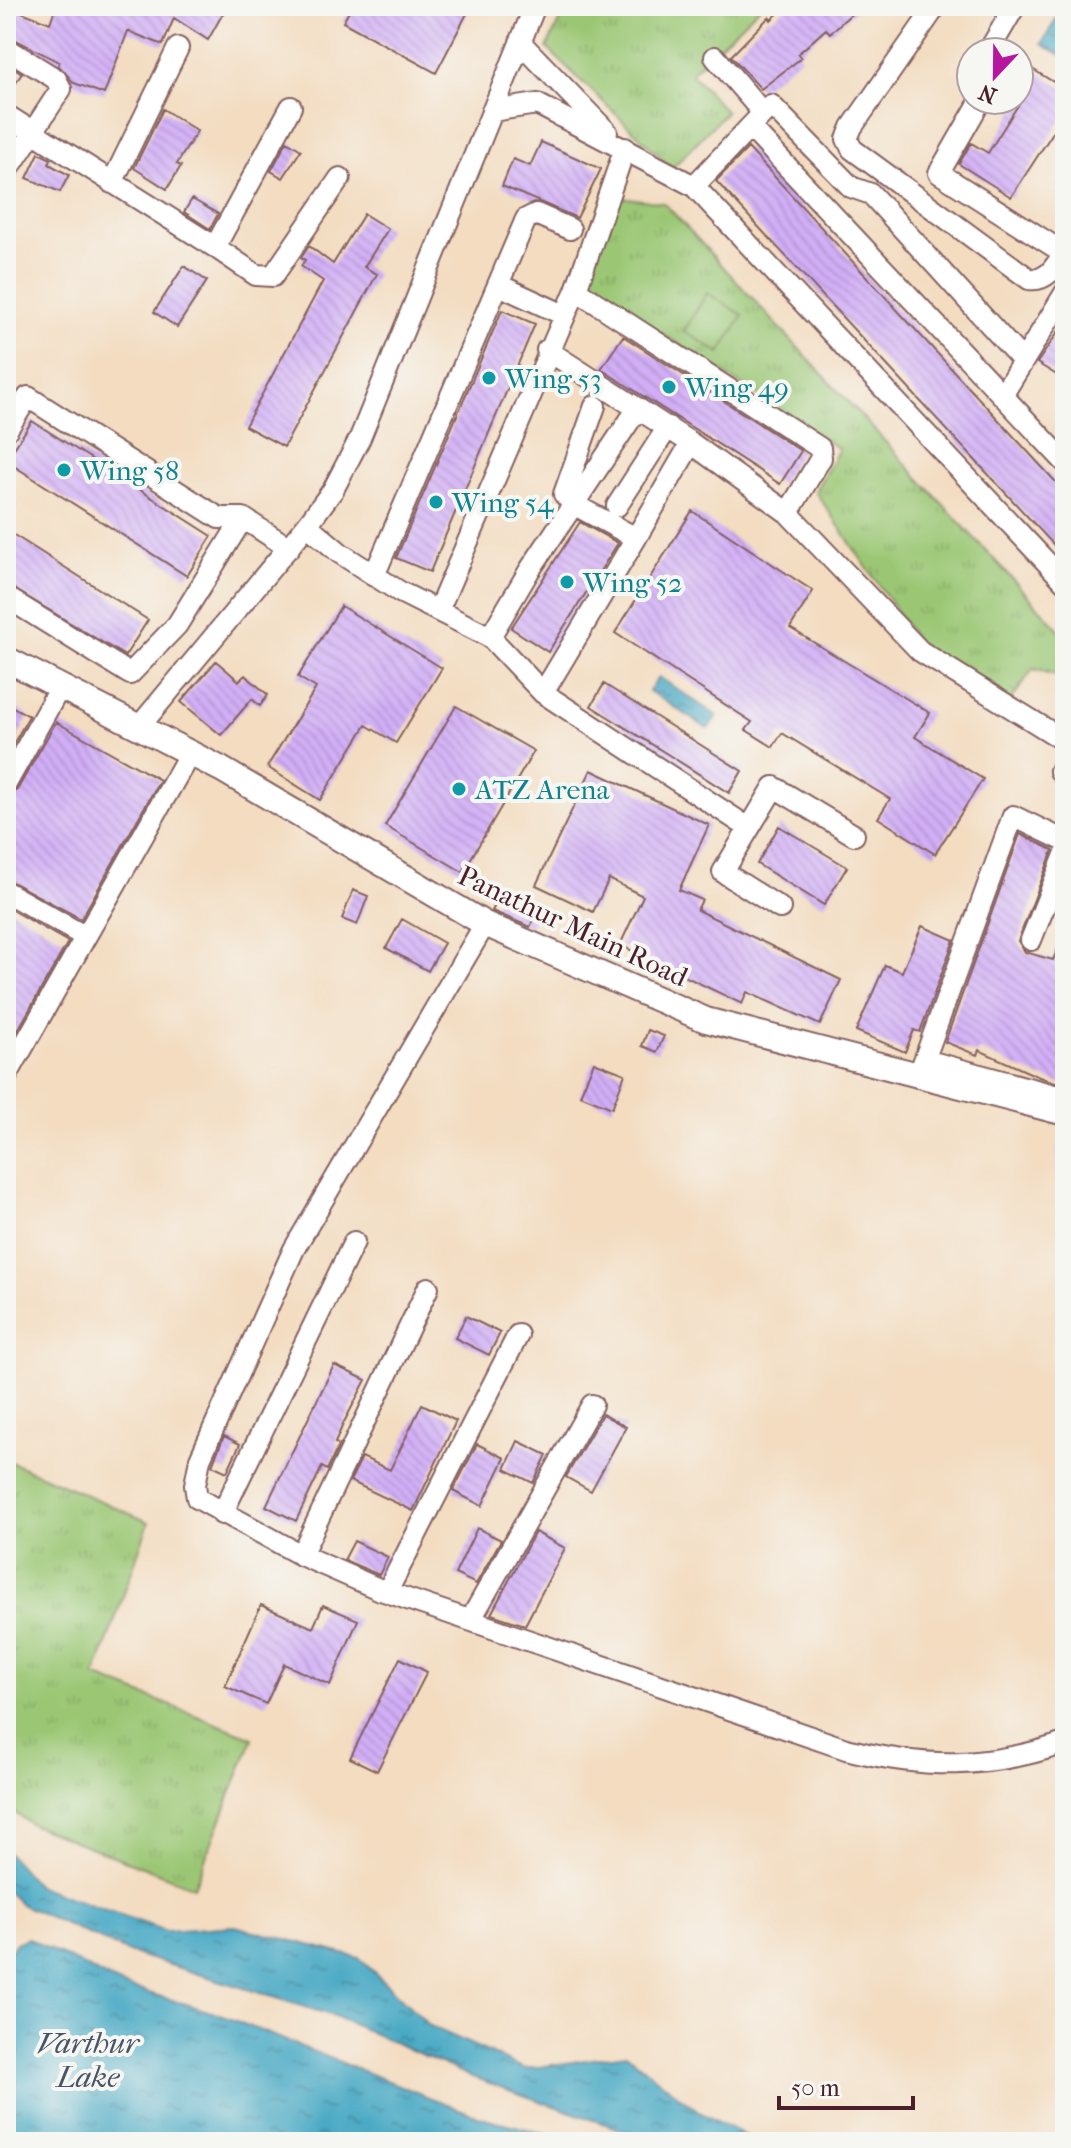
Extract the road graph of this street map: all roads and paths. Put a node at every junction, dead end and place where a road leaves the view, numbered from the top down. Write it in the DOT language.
graph roads {
  1 [pos="535,6"];
  2 [pos="936,6"];
  3 [pos="1015,6"];
  4 [pos="997,36"];
  5 [pos="520,42"];
  6 [pos="6,48"];
  7 [pos="178,48"];
  8 [pos="715,57"];
  9 [pos="291,107"];
  10 [pos="492,111"];
  11 [pos="6,115"];
  12 [pos="972,116"];
  13 [pos="757,120"];
  14 [pos="31,132"];
  15 [pos="625,148"];
  16 [pos="6,173"];
  17 [pos="340,178"];
  18 [pos="112,183"];
  19 [pos="694,186"];
  20 [pos="570,229"];
  21 [pos="215,247"];
  22 [pos="1064,252"];
  23 [pos="499,285"];
  24 [pos="576,290"];
  25 [pos="1065,293"];
  26 [pos="564,315"];
  27 [pos="547,350"];
  28 [pos="1023,361"];
  29 [pos="1003,394"];
  30 [pos="595,406"];
  31 [pos="638,408"];
  32 [pos="668,427"];
  33 [pos="6,431"];
  34 [pos="691,443"];
  35 [pos="1065,462"];
  36 [pos="573,504"];
  37 [pos="617,506"];
  38 [pos="788,513"];
  39 [pos="243,518"];
  40 [pos="307,525"];
  41 [pos="636,538"];
  42 [pos="289,548"];
  43 [pos="374,576"];
  44 [pos="1065,582"];
  45 [pos="6,597"];
  46 [pos="438,611"];
  47 [pos="490,637"];
  48 [pos="6,659"];
  49 [pos="60,687"];
  50 [pos="543,693"];
  51 [pos="139,727"];
  52 [pos="1065,741"];
  53 [pos="190,753"];
  54 [pos="1065,760"];
  55 [pos="1065,777"];
  56 [pos="6,784"];
  57 [pos="749,828"];
  58 [pos="854,835"];
  59 [pos="1065,841"];
  60 [pos="1065,855"];
  61 [pos="6,892"];
  62 [pos="780,908"];
  63 [pos="485,924"];
  64 [pos="84,936"];
  65 [pos="1031,940"];
  66 [pos="922,1069"];
  67 [pos="6,1077"];
  68 [pos="1065,1098"];
  69 [pos="1065,1113"];
  70 [pos="354,1242"];
  71 [pos="428,1288"];
  72 [pos="518,1335"];
  73 [pos="592,1405"];
  74 [pos="222,1514"];
  75 [pos="301,1555"];
  76 [pos="387,1592"];
  77 [pos="471,1619"];
  78 [pos="1065,1743"];
  1 -- 5 [label="street"];
  2 -- 22 [label="street"];
  3 -- 4 [label="street"];
  5 -- 10 [label="street"];
  5 -- 15 [label="street"];
  6 -- 14 [label="street"];
  7 -- 18 [label="street"];
  8 -- 13 [label="street"];
  9 -- 21 [label="street"];
  10 -- 15 [label="street"];
  10 -- 40 [label="street"];
  11 -- 14 [label="street"];
  12 -- 22 [label="street"];
  13 -- 19 [label="street"];
  13 -- 28 [label="street"];
  13 -- 29 [label="street"];
  14 -- 16 [label="street"];
  14 -- 18 [label="street"];
  15 -- 19 [label="street"];
  15 -- 24 [label="street"];
  17 -- 21 [label="street"];
  18 -- 21 [label="street"];
  19 -- 44 [label="street"];
  20 -- 23 [label="street"];
  23 -- 26 [label="street"];
  23 -- 43 [label="street"];
  24 -- 26 [label="street"];
  24 -- 38 [label="street"];
  25 -- 28 [label="street"];
  26 -- 27 [label="street"];
  27 -- 31 [label="street"];
  27 -- 46 [label="street"];
  28 -- 29 [label="street"];
  29 -- 35 [label="street"];
  30 -- 36 [label="street"];
  31 -- 32 [label="street"];
  31 -- 36 [label="street"];
  32 -- 34 [label="street"];
  32 -- 37 [label="street"];
  33 -- 39 [label="street"];
  34 -- 38 [label="street"];
  34 -- 41 [label="street"];
  36 -- 41 [label="street"];
  36 -- 47 [label="street"];
  38 -- 52 [label="street"];
  39 -- 42 [label="street"];
  39 -- 45 [label="street"];
  40 -- 42 [label="street"];
  40 -- 43 [label="street"];
  41 -- 50 [label="street"];
  42 -- 51 [label="street"];
  43 -- 46 [label="street"];
  46 -- 47 [label="street"];
  47 -- 50 [label="street"];
  48 -- 49 [label="street, Panathur Main Road"];
  49 -- 51 [label="street, Panathur Main Road"];
  49 -- 56 [label="street"];
  50 -- 57 [label="street"];
  51 -- 53 [label="street, Panathur Main Road"];
  53 -- 63 [label="street, Panathur Main Road"];
  53 -- 64 [label="street"];
  54 -- 55 [label="street"];
  57 -- 58 [label="street"];
  57 -- 62 [label="street"];
  59 -- 66 [label="street"];
  60 -- 65 [label="street"];
  61 -- 64 [label="street"];
  63 -- 66 [label="street, Panathur Main Road"];
  63 -- 74 [label="street"];
  64 -- 67 [label="street"];
  66 -- 68 [label="street"];
  66 -- 69 [label="street, Panathur Main Road"];
  70 -- 74 [label="street"];
  71 -- 75 [label="street"];
  72 -- 76 [label="street"];
  73 -- 77 [label="street"];
  74 -- 75 [label="street"];
  75 -- 76 [label="street"];
  76 -- 77 [label="street"];
  77 -- 78 [label="street"];
}
